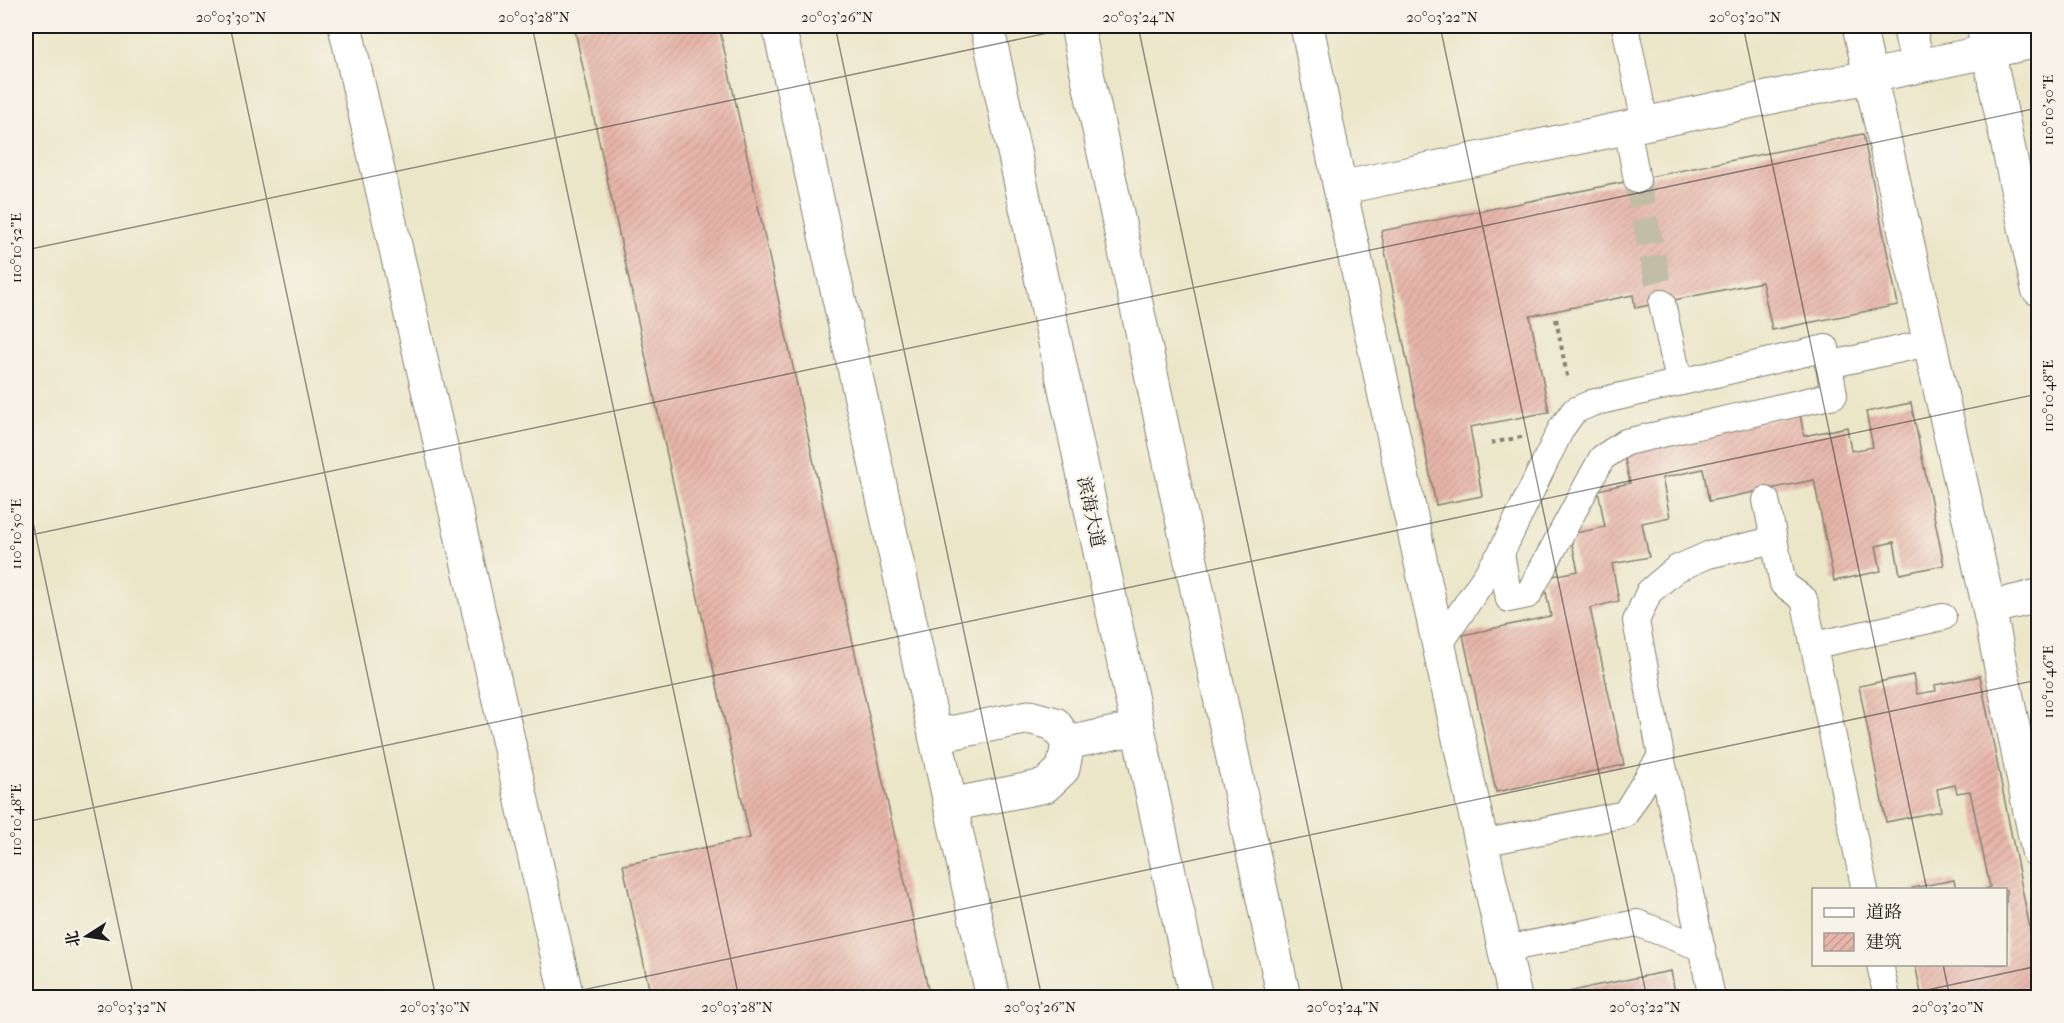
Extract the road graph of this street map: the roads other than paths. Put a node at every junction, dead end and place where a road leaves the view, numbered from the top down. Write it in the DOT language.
graph roads {
  1 [pos="345,26"];
  2 [pos="779,26"];
  3 [pos="987,26"];
  4 [pos="1077,26"];
  5 [pos="1307,26"];
  6 [pos="1625,26"];
  7 [pos="1859,26"];
  8 [pos="1909,26"];
  9 [pos="1985,38"];
  10 [pos="2038,41"];
  11 [pos="1918,66"];
  12 [pos="1870,75"];
  13 [pos="1636,125"];
  14 [pos="1637,180"];
  15 [pos="1340,188"];
  16 [pos="2038,289"];
  17 [pos="1662,303"];
  18 [pos="1928,343"];
  19 [pos="1828,365"];
  20 [pos="1679,381"];
  21 [pos="1766,500"];
  22 [pos="1774,540"];
  23 [pos="1501,553"];
  24 [pos="2038,596"];
  25 [pos="1980,609"];
  26 [pos="1943,617"];
  27 [pos="1439,645"];
  28 [pos="1815,645"];
  29 [pos="1137,728"];
  30 [pos="935,736"];
  31 [pos="1068,743"];
  32 [pos="1661,756"];
  33 [pos="950,805"];
  34 [pos="1482,843"];
  35 [pos="2038,851"];
  36 [pos="1865,888"];
  37 [pos="1702,948"];
  38 [pos="1505,949"];
  39 [pos="1880,966"];
  40 [pos="567,998"];
  41 [pos="993,998"];
  42 [pos="1196,998"];
  43 [pos="1284,998"];
  44 [pos="1515,998"];
  45 [pos="1712,998"];
  46 [pos="1887,998"];
  1 -- 40 [label="main road"];
  2 -- 30 [label="main road"];
  3 -- 29 [label="main road, 滨海大道"];
  4 -- 43 [label="main road"];
  5 -- 15 [label="main road"];
  6 -- 13 [label="street"];
  7 -- 12 [label="main road"];
  8 -- 11 [label="main road"];
  9 -- 10 [label="main road"];
  9 -- 11 [label="main road"];
  9 -- 16 [label="main road"];
  11 -- 12 [label="main road"];
  12 -- 13 [label="main road"];
  12 -- 18 [label="main road"];
  13 -- 14 [label="street"];
  13 -- 15 [label="main road"];
  15 -- 27 [label="main road"];
  17 -- 20 [label="street"];
  18 -- 19 [label="street"];
  18 -- 25 [label="main road"];
  19 -- 20 [label="street"];
  19 -- 23 [label="street"];
  20 -- 23 [label="street"];
  21 -- 22 [label="street"];
  22 -- 28 [label="street"];
  22 -- 32 [label="street"];
  23 -- 27 [label="street"];
  24 -- 25 [label="main road"];
  25 -- 35 [label="main road"];
  26 -- 28 [label="street"];
  27 -- 34 [label="main road"];
  28 -- 36 [label="street"];
  29 -- 31 [label="main road"];
  29 -- 42 [label="main road, 滨海大道"];
  30 -- 31 [label="main road"];
  30 -- 33 [label="main road"];
  31 -- 33 [label="main road"];
  32 -- 34 [label="street"];
  32 -- 37 [label="street"];
  33 -- 41 [label="main road"];
  34 -- 38 [label="main road"];
  37 -- 38 [label="street"];
  37 -- 45 [label="street"];
  38 -- 44 [label="main road"];
  39 -- 46 [label="street"];
}
